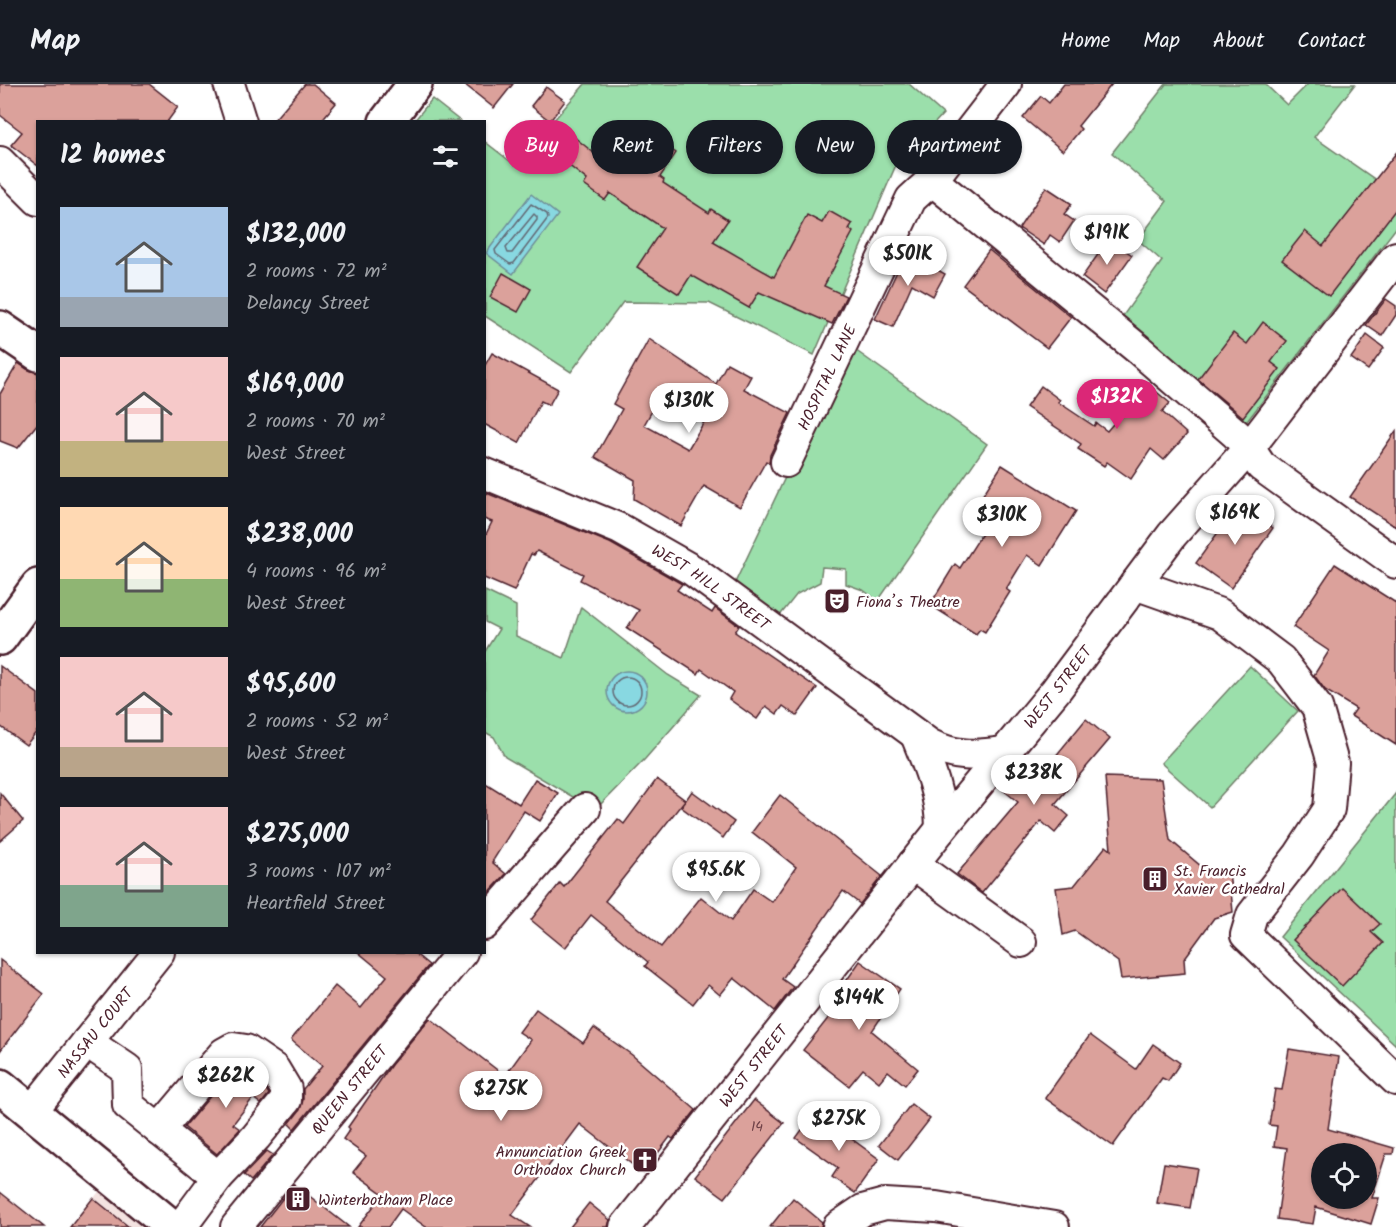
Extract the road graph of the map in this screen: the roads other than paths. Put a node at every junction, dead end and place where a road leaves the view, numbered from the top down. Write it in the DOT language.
graph roads {
  1 [pos="229,84"];
  2 [pos="415,84"];
  3 [pos="1006,84"];
  4 [pos="240,120"];
  5 [pos="388,120"];
  6 [pos="0,162"];
  7 [pos="932,180"];
  8 [pos="36,198"];
  9 [pos="1396,257"];
  10 [pos="0,328"];
  11 [pos="36,353"];
  12 [pos="1249,448"];
  13 [pos="786,462"];
  14 [pos="486,473"];
  15 [pos="1396,563"];
  16 [pos="1135,584"];
  17 [pos="36,589"];
  18 [pos="0,638"];
  19 [pos="916,735"];
  20 [pos="1003,753"];
  21 [pos="585,808"];
  22 [pos="941,829"];
  23 [pos="913,864"];
  24 [pos="486,923"];
  25 [pos="1021,942"];
  26 [pos="157,954"];
  27 [pos="460,954"];
  28 [pos="87,1042"];
  29 [pos="1396,1080"];
  30 [pos="0,1086"];
  31 [pos="31,1112"];
  32 [pos="159,1130"];
  33 [pos="218,1177"];
  34 [pos="172,1227"];
  35 [pos="181,1227"];
  36 [pos="236,1227"];
  37 [pos="625,1227"];
  38 [pos="838,1227"];
  39 [pos="1054,1227"];
  1 -- 4 [label="street"];
  2 -- 5 [label="main road"];
  3 -- 7 [label="street, HOSPITAL LANE"];
  6 -- 8 [label="street"];
  7 -- 12 [label="street"];
  7 -- 13 [label="street, HOSPITAL LANE"];
  9 -- 12 [label="street, WEST STREET"];
  10 -- 11 [label="main road"];
  12 -- 15 [label="street"];
  12 -- 16 [label="street, WEST STREET"];
  14 -- 19 [label="street, WEST HILL STREET"];
  16 -- 20 [label="street, WEST STREET"];
  16 -- 29 [label="street"];
  17 -- 18 [label="main road"];
  19 -- 20 [label="street, WEST HILL STREET"];
  19 -- 22 [label="street"];
  20 -- 22 [label="street, WEST STREET"];
  21 -- 24 [label="street"];
  22 -- 23 [label="street, WEST STREET"];
  23 -- 25 [label="street"];
  23 -- 37 [label="street, WEST STREET"];
  26 -- 28 [label="street, NASSAU COURT"];
  27 -- 36 [label="street, QUEEN STREET"];
  28 -- 31 [label="street, NASSAU COURT"];
  28 -- 32 [label="street"];
  30 -- 31 [label="main road"];
  31 -- 34 [label="main road"];
  32 -- 33 [label="street"];
  32 -- 33 [label="street"];
  33 -- 35 [label="street"];
  38 -- 39 [label="street"];
}
